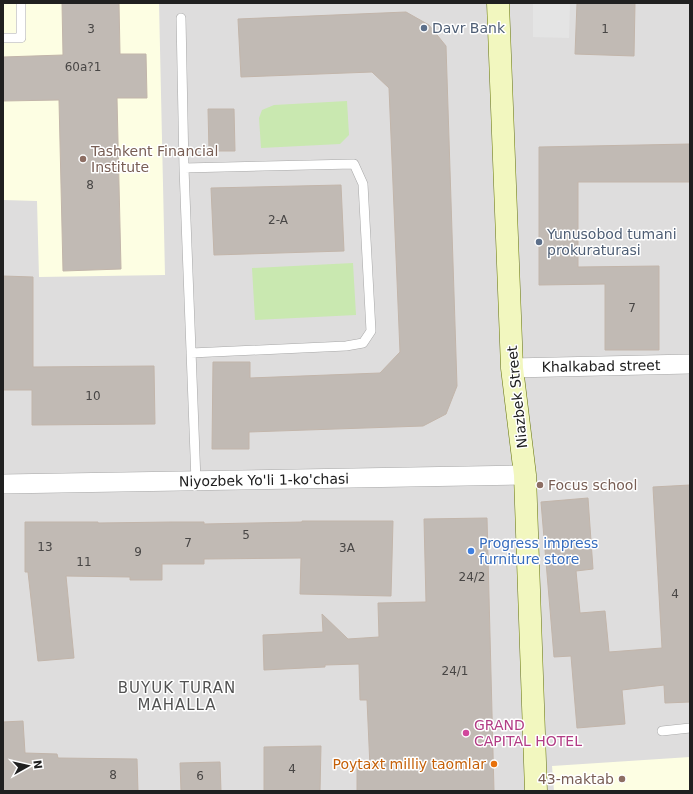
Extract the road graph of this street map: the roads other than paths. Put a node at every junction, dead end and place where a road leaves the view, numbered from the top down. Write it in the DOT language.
graph roads {
  1 [pos="21,3"];
  2 [pos="498,3"];
  3 [pos="180,18"];
  4 [pos="3,38"];
  5 [pos="184,168"];
  6 [pos="191,353"];
  7 [pos="690,364"];
  8 [pos="512,368"];
  9 [pos="525,475"];
  10 [pos="196,481"];
  11 [pos="3,484"];
  12 [pos="690,728"];
  13 [pos="662,731"];
  14 [pos="536,791"];
  1 -- 4 [label="lane"];
  2 -- 8 [label="street, Niazbek Street"];
  3 -- 5 [label="lane"];
  5 -- 6 [label="lane"];
  5 -- 6 [label="lane"];
  6 -- 10 [label="lane"];
  7 -- 8 [label="street, Khalkabad street"];
  8 -- 9 [label="street, Niazbek Street"];
  9 -- 10 [label="street, Niyozbek Yo'li 1-ko'chasi"];
  9 -- 14 [label="street, Niazbek Street"];
  10 -- 11 [label="street, Niyozbek Yo'li 1-ko'chasi"];
  12 -- 13 [label="lane"];
}
